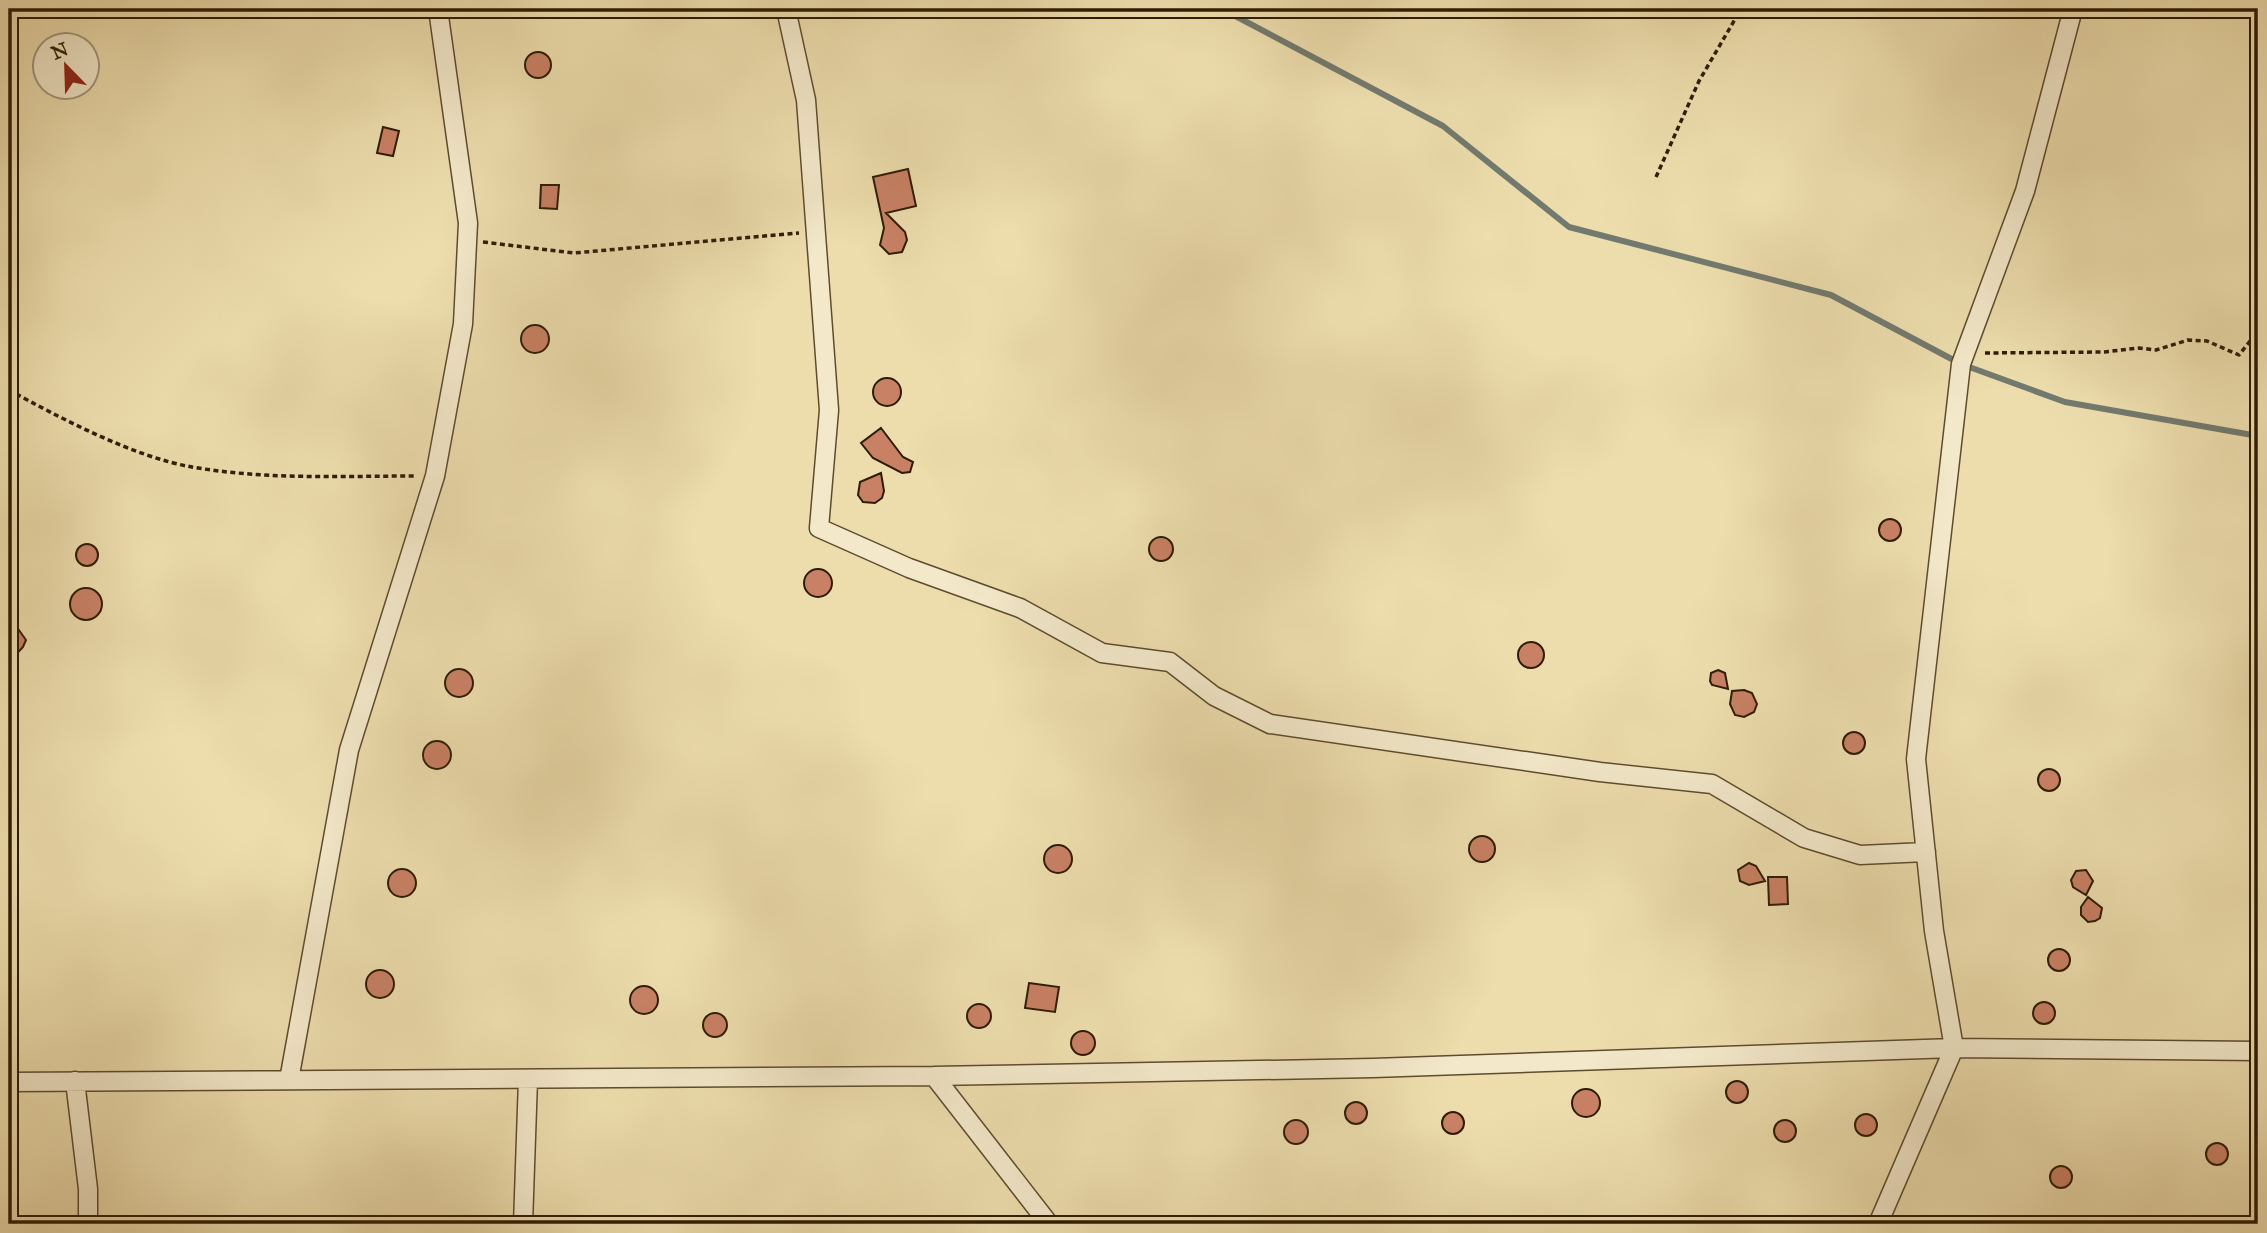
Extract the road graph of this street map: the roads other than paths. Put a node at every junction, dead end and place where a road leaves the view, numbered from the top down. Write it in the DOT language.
graph roads {
  1 [pos="438,9"];
  2 [pos="786,9"];
  3 [pos="2073,9"];
  4 [pos="1926,852"];
  5 [pos="1954,1048"];
  6 [pos="2258,1051"];
  7 [pos="934,1076"];
  8 [pos="528,1079"];
  9 [pos="289,1080"];
  10 [pos="75,1081"];
  11 [pos="9,1082"];
  12 [pos="88,1224"];
  13 [pos="523,1224"];
  14 [pos="1049,1224"];
  15 [pos="1878,1224"];
  1 -- 9 [label="street"];
  2 -- 4 [label="street"];
  3 -- 4 [label="street"];
  4 -- 5 [label="street"];
  5 -- 6 [label="street"];
  5 -- 7 [label="street"];
  5 -- 15 [label="street"];
  7 -- 8 [label="street"];
  7 -- 14 [label="street"];
  8 -- 9 [label="street"];
  8 -- 13 [label="street"];
  9 -- 10 [label="street"];
  10 -- 11 [label="street"];
  10 -- 12 [label="street"];
}
